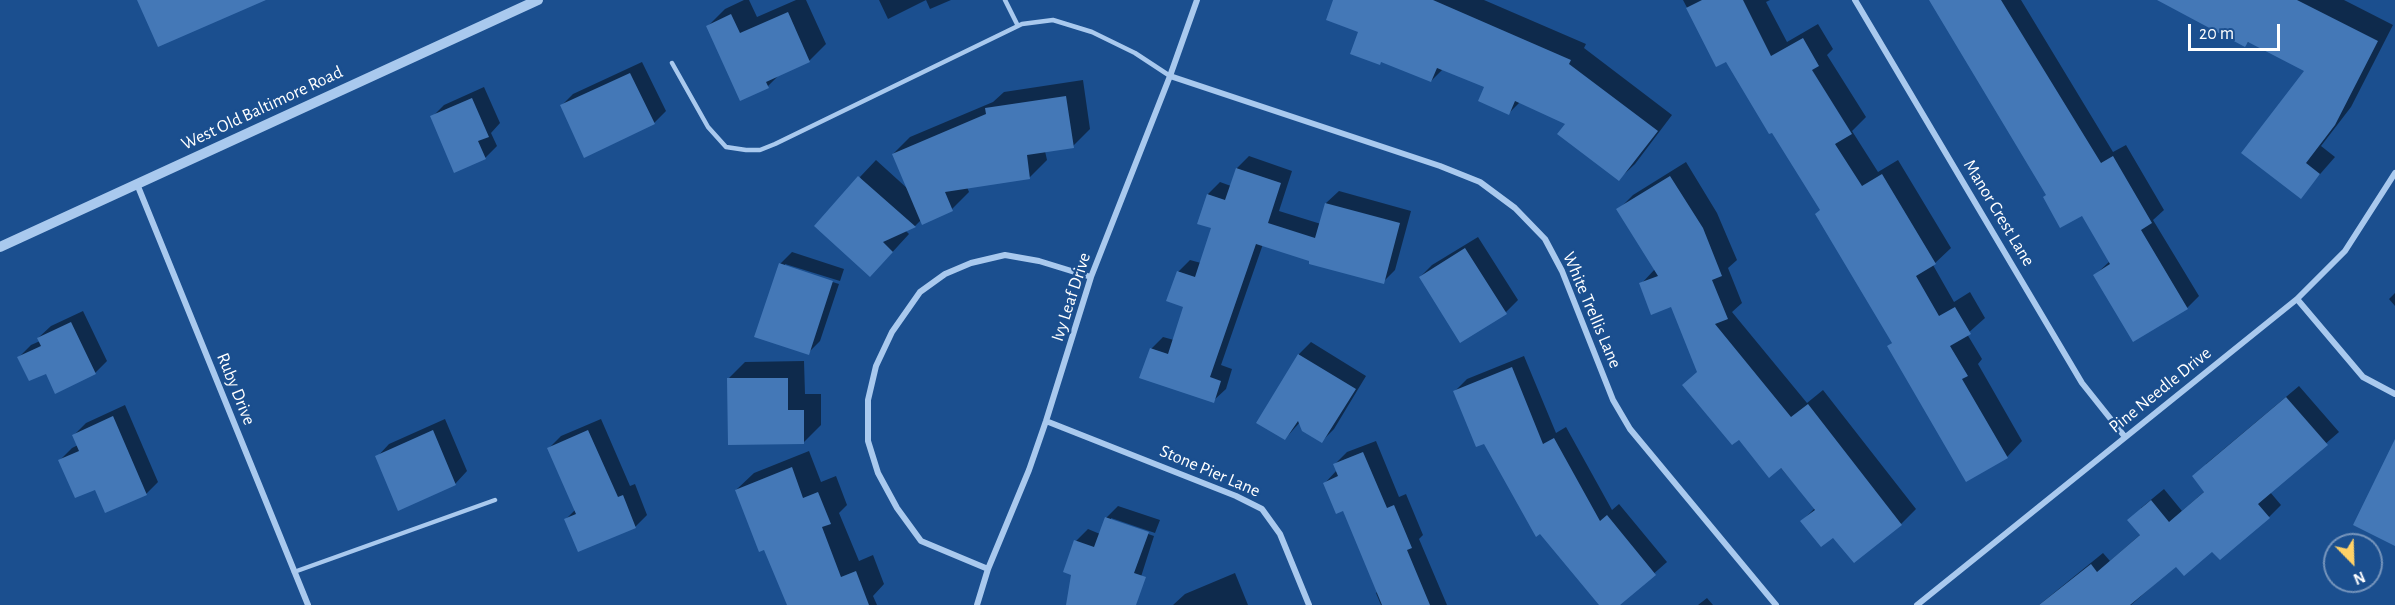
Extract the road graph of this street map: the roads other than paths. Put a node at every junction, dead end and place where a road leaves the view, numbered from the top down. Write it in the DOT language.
graph roads {
  1 [pos="538,0"];
  2 [pos="1005,0"];
  3 [pos="1197,0"];
  4 [pos="1855,0"];
  5 [pos="1018,26"];
  6 [pos="672,63"];
  7 [pos="1170,76"];
  8 [pos="2395,173"];
  9 [pos="136,183"];
  10 [pos="0,247"];
  11 [pos="1091,277"];
  12 [pos="2297,299"];
  13 [pos="2395,394"];
  14 [pos="1046,421"];
  15 [pos="2125,437"];
  16 [pos="495,500"];
  17 [pos="988,570"];
  18 [pos="294,572"];
  19 [pos="308,605"];
  20 [pos="977,605"];
  21 [pos="1309,605"];
  22 [pos="1776,605"];
  23 [pos="1917,605"];
  1 -- 9 [label="street, West Old Baltimore Road"];
  2 -- 5 [label="lane"];
  3 -- 7 [label="street, Ivy Leaf Drive"];
  4 -- 15 [label="street, Manor Crest Lane"];
  5 -- 6 [label="lane"];
  5 -- 7 [label="lane"];
  7 -- 11 [label="street, Ivy Leaf Drive"];
  7 -- 22 [label="street, White Trellis Lane"];
  8 -- 12 [label="street, Pine Needle Drive"];
  9 -- 10 [label="street, West Old Baltimore Road"];
  9 -- 18 [label="street, Ruby Drive"];
  11 -- 14 [label="street, Ivy Leaf Drive"];
  11 -- 17 [label="street"];
  12 -- 13 [label="street"];
  12 -- 15 [label="street, Pine Needle Drive"];
  14 -- 17 [label="street, Ivy Leaf Drive"];
  14 -- 21 [label="street, Stone Pier Lane"];
  15 -- 23 [label="street, Pine Needle Drive"];
  16 -- 18 [label="lane"];
  17 -- 20 [label="street, Ivy Leaf Drive"];
  18 -- 19 [label="street, Ruby Drive"];
}
